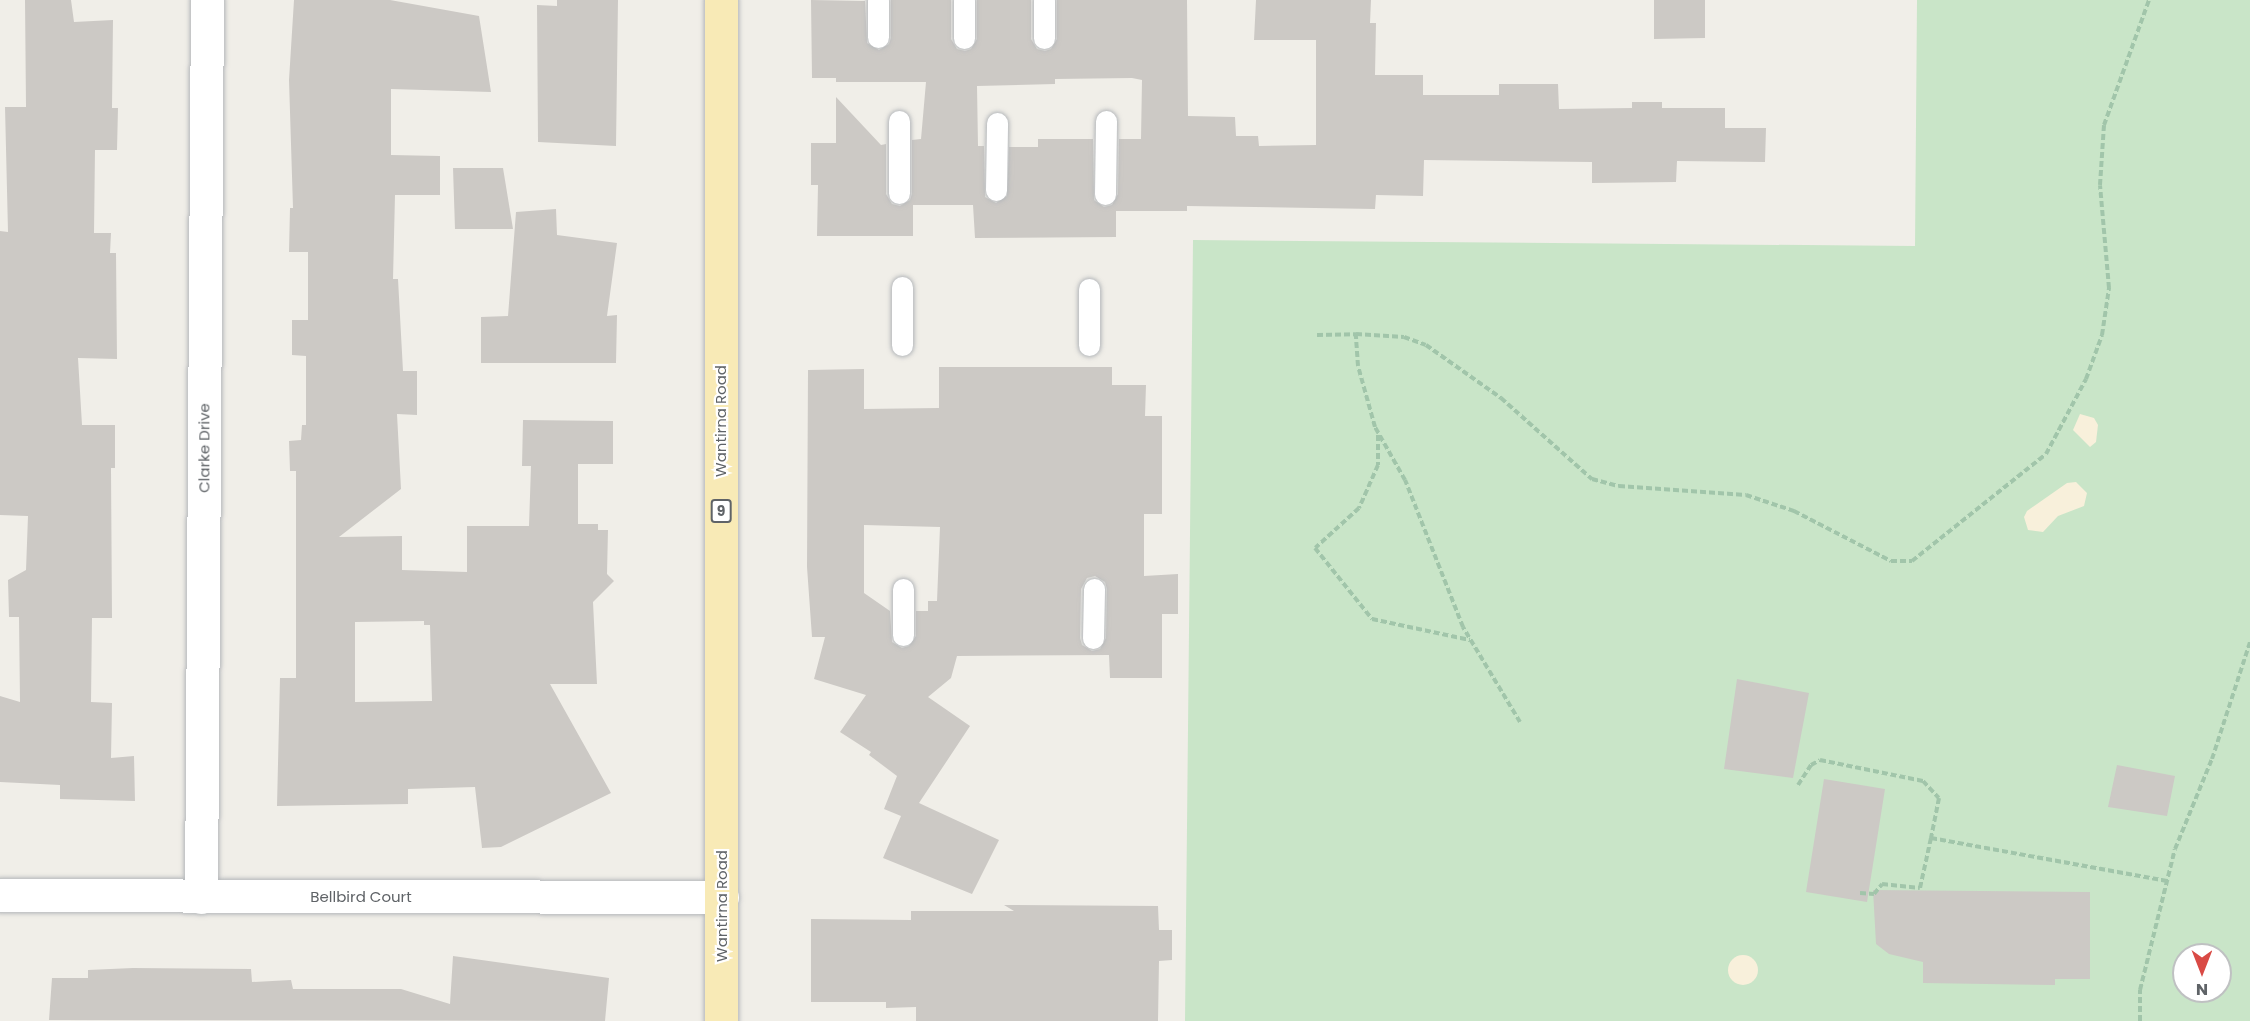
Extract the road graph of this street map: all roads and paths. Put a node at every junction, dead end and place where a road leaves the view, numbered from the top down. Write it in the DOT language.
graph roads {
  1 [pos="207,0"];
  2 [pos="721,0"];
  3 [pos="878,0"];
  4 [pos="964,0"];
  5 [pos="1044,0"];
  6 [pos="2149,0"];
  7 [pos="878,37"];
  8 [pos="964,38"];
  9 [pos="1044,38"];
  10 [pos="898,121"];
  11 [pos="1106,121"];
  12 [pos="997,123"];
  13 [pos="996,190"];
  14 [pos="898,193"];
  15 [pos="1106,194"];
  16 [pos="902,287"];
  17 [pos="1089,289"];
  18 [pos="1356,334"];
  19 [pos="1317,335"];
  20 [pos="902,345"];
  21 [pos="1089,345"];
  22 [pos="1377,431"];
  23 [pos="903,589"];
  24 [pos="1094,589"];
  25 [pos="903,635"];
  26 [pos="1093,638"];
  27 [pos="1471,640"];
  28 [pos="2250,642"];
  29 [pos="1520,722"];
  30 [pos="1798,785"];
  31 [pos="1931,838"];
  32 [pos="2167,880"];
  33 [pos="1860,893"];
  34 [pos="0,895"];
  35 [pos="201,897"];
  36 [pos="722,897"];
  37 [pos="721,1021"];
  38 [pos="2140,1021"];
  1 -- 35 [label="street, Clarke Drive"];
  2 -- 36 [label="main road, Wantirna Road / 9"];
  3 -- 7 [label="lane"];
  4 -- 8 [label="lane"];
  5 -- 9 [label="lane"];
  6 -- 18 [label="path"];
  10 -- 14 [label="lane"];
  11 -- 15 [label="lane"];
  12 -- 13 [label="lane"];
  16 -- 20 [label="lane"];
  17 -- 21 [label="lane"];
  18 -- 19 [label="path"];
  18 -- 22 [label="path"];
  22 -- 27 [label="path"];
  22 -- 27 [label="path"];
  23 -- 25 [label="lane"];
  24 -- 26 [label="lane"];
  27 -- 29 [label="path"];
  28 -- 32 [label="path"];
  30 -- 31 [label="path"];
  31 -- 32 [label="path"];
  31 -- 33 [label="path"];
  32 -- 38 [label="path"];
  34 -- 35 [label="street, Bellbird Court"];
  35 -- 36 [label="street, Bellbird Court"];
  36 -- 37 [label="main road, Wantirna Road / 9"];
}
